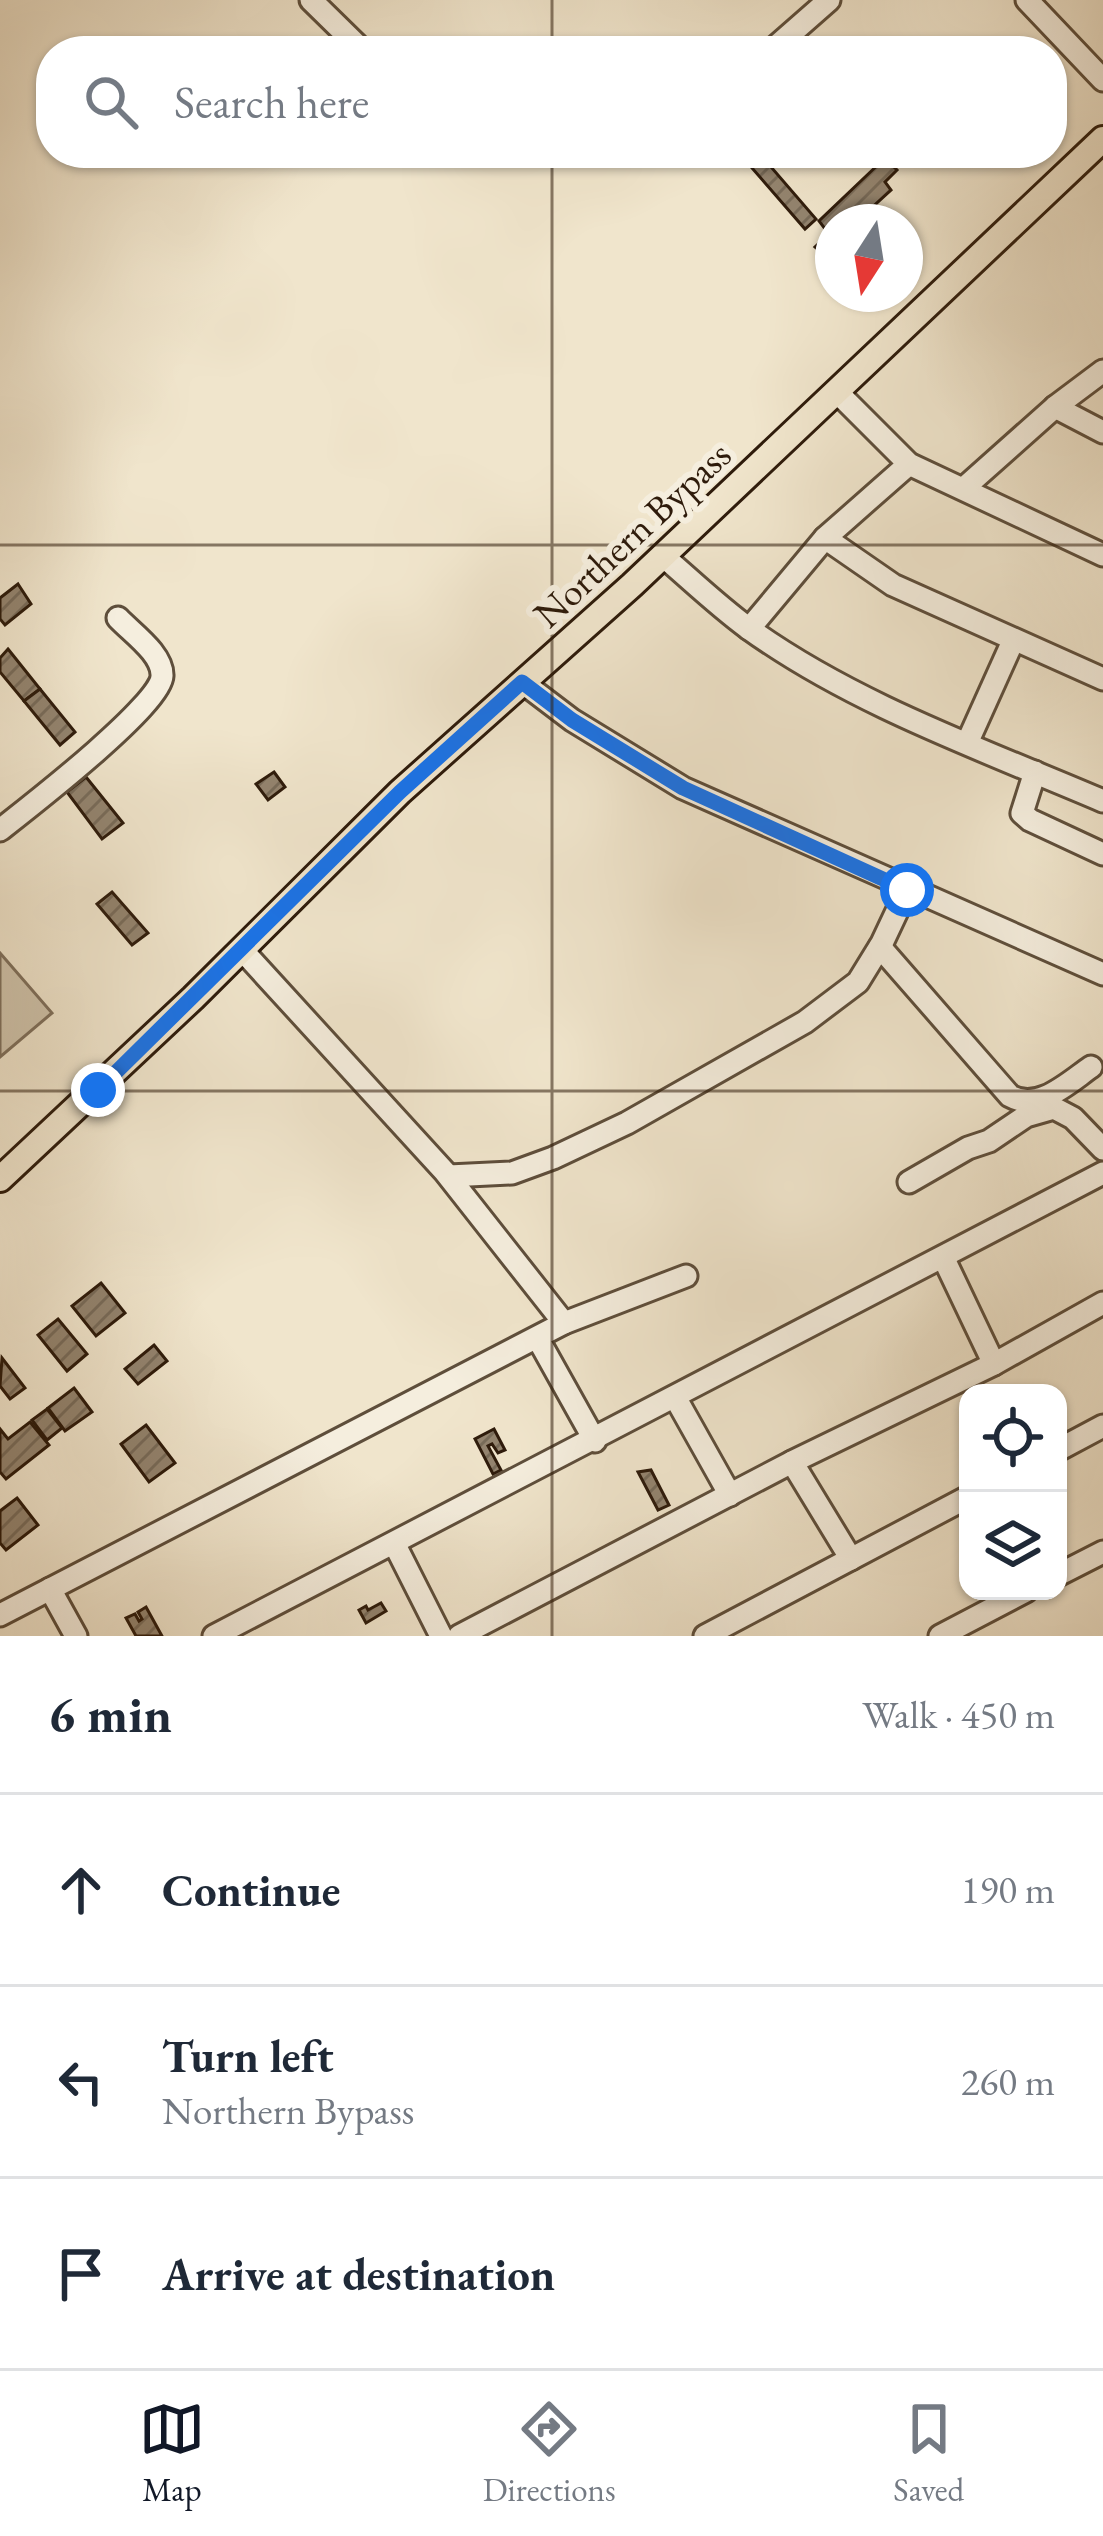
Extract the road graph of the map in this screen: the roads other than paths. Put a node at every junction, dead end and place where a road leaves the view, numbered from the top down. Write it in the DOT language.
graph roads {
  1 [pos="311,0"];
  2 [pos="829,0"];
  3 [pos="1027,0"];
  4 [pos="348,36"];
  5 [pos="788,36"];
  6 [pos="1061,36"];
  7 [pos="1067,42"];
  8 [pos="1103,80"];
  9 [pos="1103,139"];
  10 [pos="1103,371"];
  11 [pos="837,392"];
  12 [pos="1055,407"];
  13 [pos="1103,432"];
  14 [pos="909,464"];
  15 [pos="964,488"];
  16 [pos="825,538"];
  17 [pos="1103,555"];
  18 [pos="664,556"];
  19 [pos="118,618"];
  20 [pos="749,629"];
  21 [pos="1013,641"];
  22 [pos="1103,679"];
  23 [pos="522,682"];
  24 [pos="968,741"];
  25 [pos="1035,772"];
  26 [pos="1103,801"];
  27 [pos="0,830"];
  28 [pos="1103,854"];
  29 [pos="907,890"];
  30 [pos="880,947"];
  31 [pos="242,950"];
  32 [pos="1103,974"];
  33 [pos="1091,1067"];
  34 [pos="1103,1149"];
  35 [pos="1103,1173"];
  36 [pos="449,1176"];
  37 [pos="0,1179"];
  38 [pos="909,1182"];
  39 [pos="944,1258"];
  40 [pos="686,1276"];
  41 [pos="1103,1303"];
  42 [pos="564,1323"];
  43 [pos="538,1339"];
  44 [pos="994,1364"];
  45 [pos="675,1397"];
  46 [pos="1103,1426"];
  47 [pos="596,1441"];
  48 [pos="1067,1445"];
  49 [pos="792,1462"];
  50 [pos="730,1495"];
  51 [pos="959,1502"];
  52 [pos="395,1545"];
  53 [pos="1103,1552"];
  54 [pos="851,1559"];
  55 [pos="1067,1570"];
  56 [pos="50,1589"];
  57 [pos="1009,1600"];
  58 [pos="0,1615"];
  59 [pos="492,1629"];
  60 [pos="76,1636"];
  61 [pos="214,1636"];
  62 [pos="441,1636"];
  63 [pos="460,1636"];
  64 [pos="705,1636"];
  65 [pos="940,1636"];
  1 -- 4 [label="street"];
  2 -- 5 [label="street"];
  3 -- 6 [label="street"];
  7 -- 8 [label="street"];
  9 -- 11 [label="main road, Northern Bypass"];
  10 -- 12 [label="street"];
  11 -- 14 [label="street"];
  11 -- 18 [label="main road, Northern Bypass"];
  12 -- 13 [label="street"];
  12 -- 15 [label="street"];
  14 -- 15 [label="street"];
  14 -- 16 [label="street"];
  15 -- 17 [label="street"];
  16 -- 20 [label="street"];
  16 -- 21 [label="street"];
  18 -- 20 [label="street"];
  18 -- 23 [label="main road, Northern Bypass"];
  19 -- 27 [label="street"];
  20 -- 24 [label="street"];
  21 -- 22 [label="street"];
  21 -- 24 [label="street"];
  23 -- 29 [label="street"];
  23 -- 31 [label="main road, Northern Bypass"];
  24 -- 25 [label="street"];
  25 -- 26 [label="street"];
  25 -- 28 [label="street"];
  29 -- 30 [label="street"];
  29 -- 32 [label="street"];
  30 -- 33 [label="street"];
  30 -- 36 [label="street"];
  31 -- 36 [label="street"];
  31 -- 37 [label="main road, Northern Bypass"];
  34 -- 38 [label="street"];
  35 -- 39 [label="street"];
  36 -- 42 [label="street"];
  39 -- 44 [label="street"];
  39 -- 45 [label="street"];
  40 -- 42 [label="street"];
  41 -- 44 [label="street"];
  42 -- 43 [label="street"];
  43 -- 47 [label="street"];
  43 -- 56 [label="street"];
  44 -- 49 [label="street"];
  45 -- 47 [label="street"];
  45 -- 50 [label="street"];
  46 -- 48 [label="street"];
  47 -- 52 [label="street"];
  49 -- 50 [label="street"];
  49 -- 54 [label="street"];
  50 -- 59 [label="street"];
  51 -- 54 [label="street"];
  52 -- 61 [label="street"];
  52 -- 62 [label="street"];
  53 -- 55 [label="street"];
  54 -- 64 [label="street"];
  56 -- 58 [label="street"];
  56 -- 60 [label="street"];
  57 -- 65 [label="street"];
  59 -- 63 [label="street"];
}
